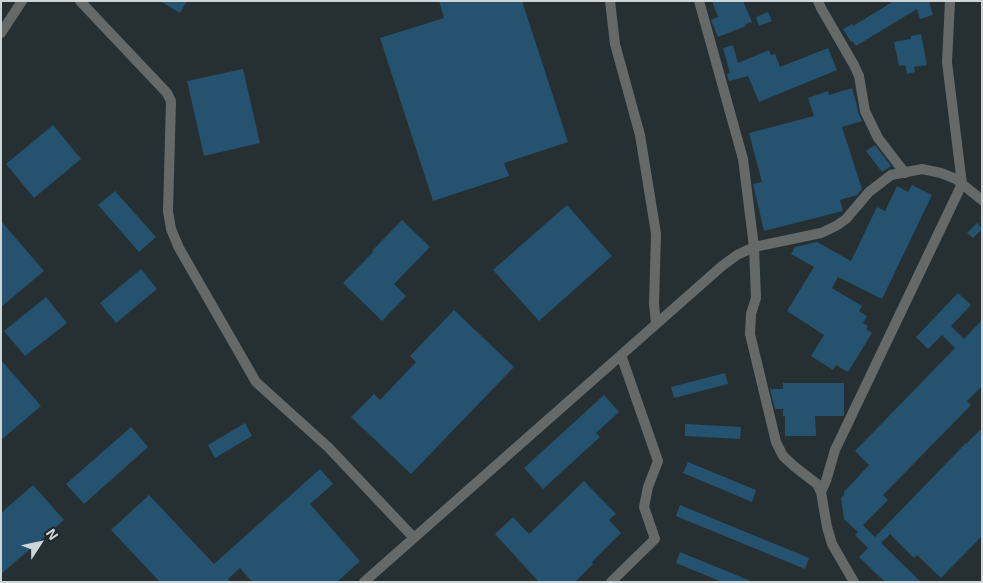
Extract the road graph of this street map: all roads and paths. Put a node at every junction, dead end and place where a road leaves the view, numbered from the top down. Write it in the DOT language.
graph roads {
  1 [pos="22,1"];
  2 [pos="80,1"];
  3 [pos="610,1"];
  4 [pos="699,1"];
  5 [pos="818,1"];
  6 [pos="950,1"];
  7 [pos="1,32"];
  8 [pos="906,173"];
  9 [pos="962,184"];
  10 [pos="982,200"];
  11 [pos="754,247"];
  12 [pos="656,324"];
  13 [pos="621,355"];
  14 [pos="821,492"];
  15 [pos="414,538"];
  16 [pos="364,582"];
  17 [pos="612,582"];
  18 [pos="854,582"];
  1 -- 7 [label="street"];
  2 -- 15 [label="street"];
  3 -- 12 [label="street"];
  4 -- 11 [label="street"];
  5 -- 8 [label="street"];
  6 -- 9 [label="street"];
  8 -- 9 [label="street"];
  8 -- 11 [label="street"];
  9 -- 10 [label="street"];
  9 -- 14 [label="street"];
  11 -- 12 [label="street"];
  11 -- 14 [label="street"];
  12 -- 13 [label="street"];
  13 -- 15 [label="street"];
  13 -- 17 [label="street"];
  14 -- 18 [label="street"];
  15 -- 16 [label="street"];
}
